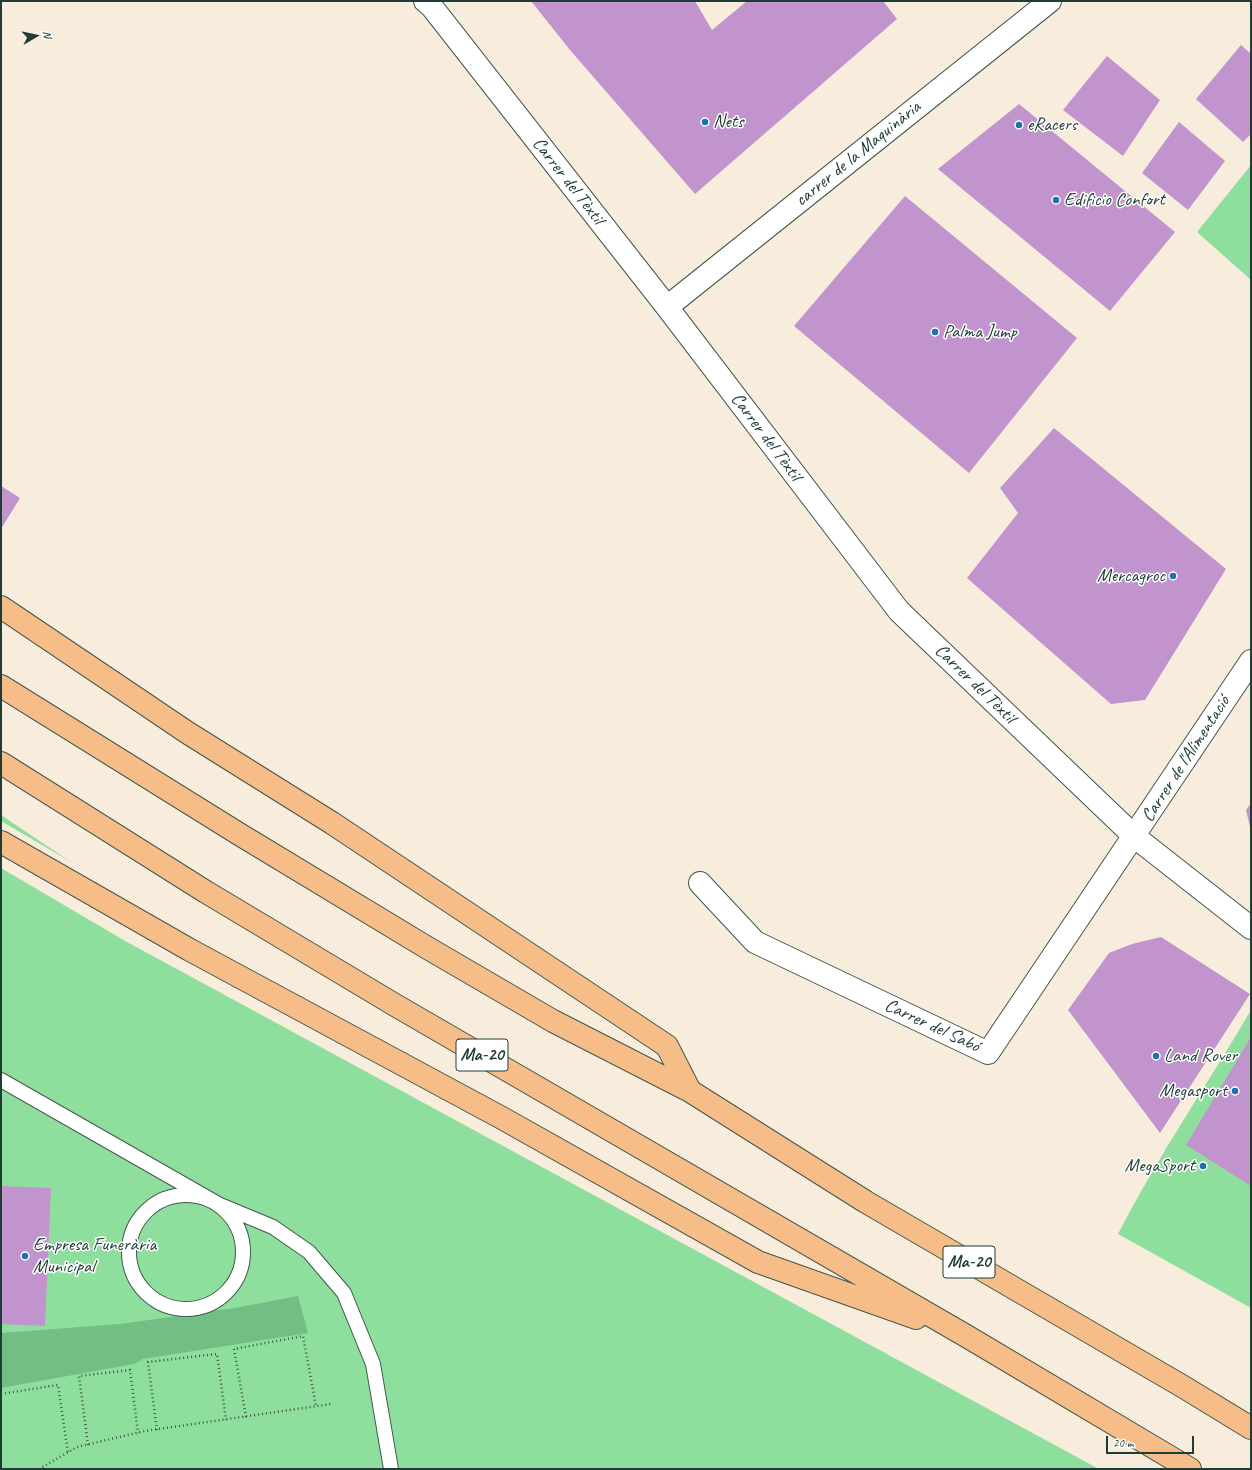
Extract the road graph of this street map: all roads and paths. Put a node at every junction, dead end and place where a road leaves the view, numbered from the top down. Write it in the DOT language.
graph roads {
  1 [pos="1050,1"];
  2 [pos="429,3"];
  3 [pos="667,307"];
  4 [pos="1,607"];
  5 [pos="1251,661"];
  6 [pos="1,686"];
  7 [pos="1,763"];
  8 [pos="1135,837"];
  9 [pos="1,842"];
  10 [pos="700,883"];
  11 [pos="1251,928"];
  12 [pos="1,1080"];
  13 [pos="690,1091"];
  14 [pos="220,1205"];
  15 [pos="968,1336"];
  16 [pos="1,1394"];
  17 [pos="331,1404"];
  18 [pos="316,1406"];
  19 [pos="246,1416"];
  20 [pos="226,1420"];
  21 [pos="1251,1428"];
  22 [pos="157,1430"];
  23 [pos="138,1433"];
  24 [pos="88,1445"];
  25 [pos="68,1453"];
  26 [pos="39,1469"];
  27 [pos="391,1469"];
  28 [pos="1190,1469"];
  1 -- 3 [label="street, carrer de la Maquinària"];
  2 -- 3 [label="street, Carrer del Tèxtil"];
  3 -- 8 [label="street, Carrer del Tèxtil"];
  4 -- 13 [label="highway"];
  5 -- 8 [label="street, Carrer de l'Alimentació"];
  6 -- 13 [label="highway, Ma-20"];
  7 -- 15 [label="highway, Ma-20"];
  8 -- 10 [label="street, Carrer del Sabó"];
  8 -- 11 [label="street, Carrer del Tèxtil"];
  9 -- 15 [label="highway"];
  12 -- 14 [label="lane"];
  13 -- 21 [label="highway, Ma-20"];
  14 -- 14 [label="lane"];
  14 -- 27 [label="lane"];
  15 -- 28 [label="highway, Ma-20"];
  16 -- 25 [label="path"];
  17 -- 18 [label="path"];
  18 -- 19 [label="path"];
  18 -- 19 [label="path"];
  19 -- 20 [label="path"];
  20 -- 22 [label="path"];
  20 -- 22 [label="path"];
  22 -- 23 [label="path"];
  23 -- 24 [label="path"];
  23 -- 24 [label="path"];
  24 -- 25 [label="path"];
  25 -- 26 [label="path"];
}
